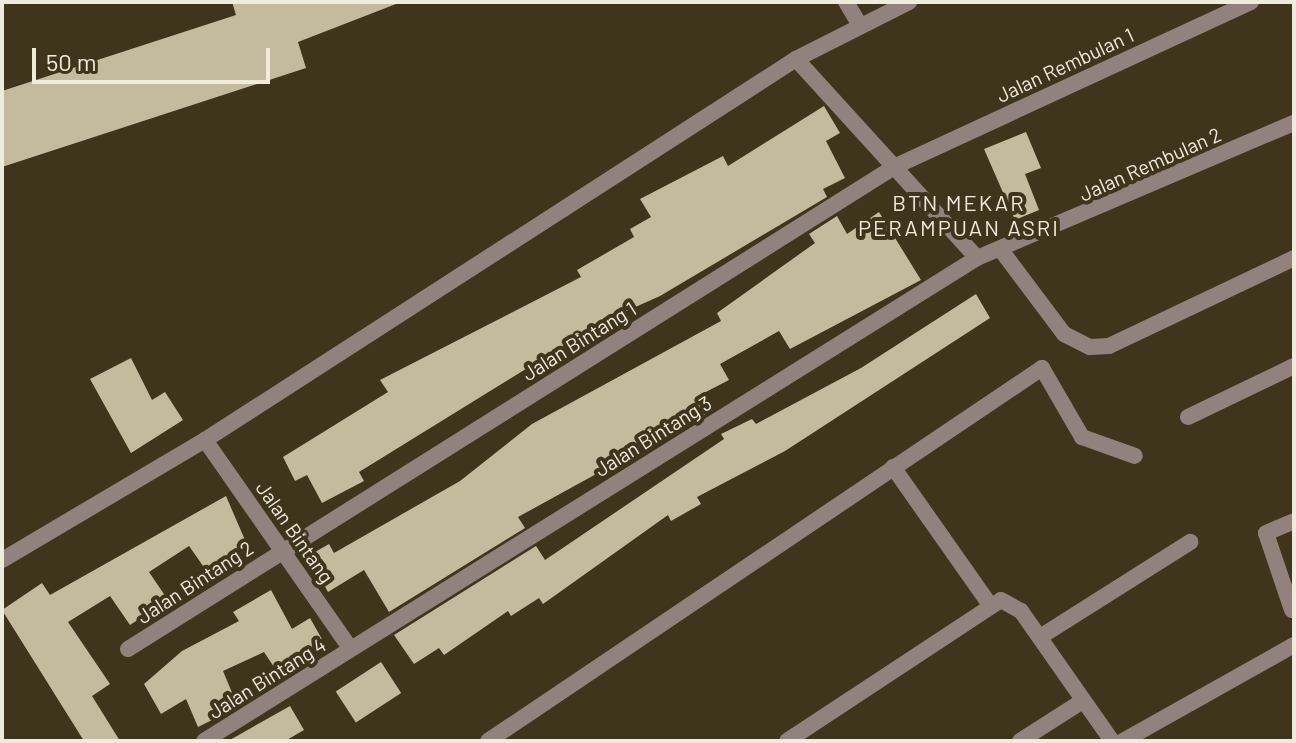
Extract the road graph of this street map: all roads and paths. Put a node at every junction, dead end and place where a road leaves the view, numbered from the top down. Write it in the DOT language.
graph roads {
  1 [pos="846,2"];
  2 [pos="909,2"];
  3 [pos="1251,2"];
  4 [pos="859,24"];
  5 [pos="796,59"];
  6 [pos="1294,123"];
  7 [pos="896,166"];
  8 [pos="1001,250"];
  9 [pos="977,258"];
  10 [pos="1294,258"];
  11 [pos="1294,366"];
  12 [pos="1188,417"];
  13 [pos="205,440"];
  14 [pos="1135,456"];
  15 [pos="893,467"];
  16 [pos="1294,521"];
  17 [pos="1190,542"];
  18 [pos="283,549"];
  19 [pos="2,560"];
  20 [pos="990,605"];
  21 [pos="1293,612"];
  22 [pos="1040,637"];
  23 [pos="1294,645"];
  24 [pos="350,648"];
  25 [pos="128,649"];
  26 [pos="1081,702"];
  27 [pos="1130,740"];
  28 [pos="204,741"];
  29 [pos="488,741"];
  30 [pos="787,741"];
  31 [pos="1020,741"];
  32 [pos="1112,741"];
  1 -- 4 [label="street"];
  2 -- 4 [label="street"];
  3 -- 7 [label="street, Jalan Rembulan 1"];
  4 -- 5 [label="street"];
  5 -- 7 [label="street"];
  5 -- 13 [label="street"];
  6 -- 8 [label="street, Jalan Rembulan 2"];
  7 -- 9 [label="street"];
  7 -- 18 [label="street, Jalan Bintang 1"];
  8 -- 9 [label="street, Jalan Rembulan 2"];
  8 -- 10 [label="street"];
  9 -- 24 [label="street, Jalan Bintang 3"];
  11 -- 12 [label="street"];
  13 -- 18 [label="street, Jalan Bintang"];
  13 -- 19 [label="street"];
  14 -- 15 [label="street"];
  15 -- 20 [label="street"];
  15 -- 29 [label="street"];
  16 -- 21 [label="street"];
  17 -- 22 [label="street"];
  18 -- 24 [label="street, Jalan Bintang"];
  18 -- 25 [label="street, Jalan Bintang 2"];
  20 -- 22 [label="street"];
  20 -- 30 [label="street"];
  22 -- 26 [label="street"];
  23 -- 27 [label="street"];
  24 -- 28 [label="street, Jalan Bintang 4"];
  26 -- 31 [label="street"];
  26 -- 32 [label="street"];
}
